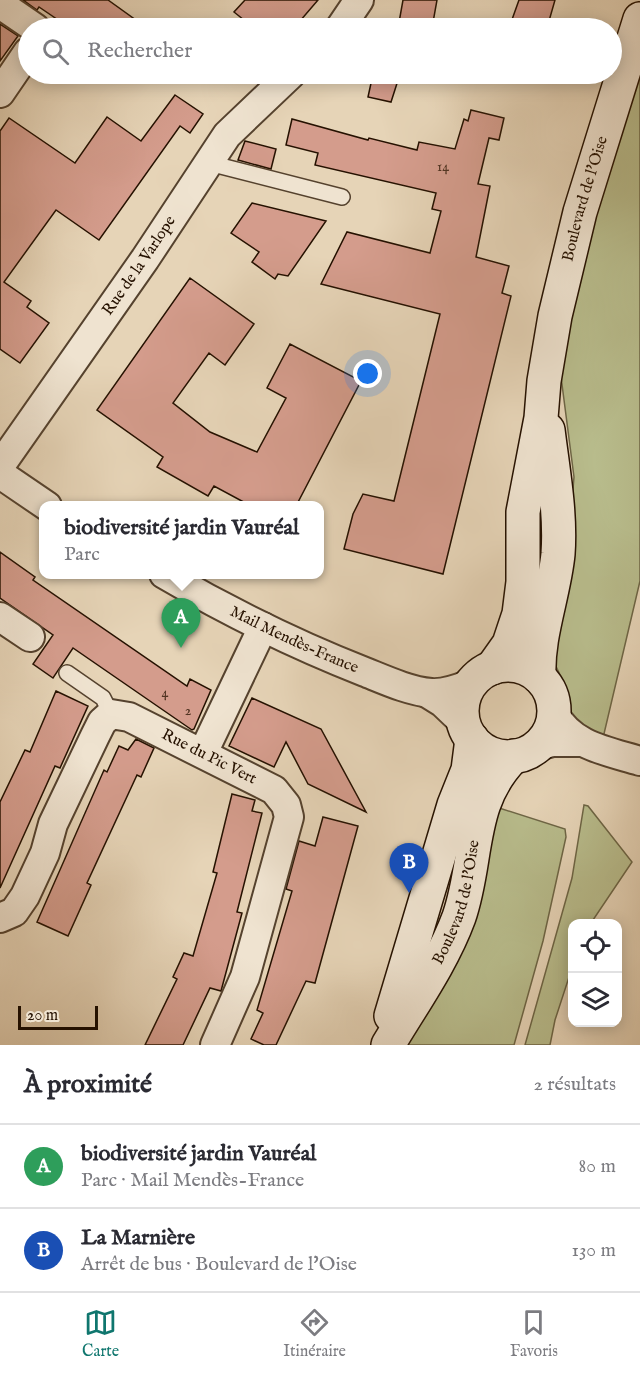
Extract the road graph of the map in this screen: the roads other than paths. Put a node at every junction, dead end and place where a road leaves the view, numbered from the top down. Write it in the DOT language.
graph roads {
  1 [pos="359,0"];
  2 [pos="0,4"];
  3 [pos="20,18"];
  4 [pos="347,18"];
  5 [pos="640,20"];
  6 [pos="18,67"];
  7 [pos="622,78"];
  8 [pos="281,84"];
  9 [pos="620,84"];
  10 [pos="0,93"];
  11 [pos="209,163"];
  12 [pos="342,197"];
  13 [pos="544,381"];
  14 [pos="2,478"];
  15 [pos="39,501"];
  16 [pos="173,579"];
  17 [pos="0,617"];
  18 [pos="263,627"];
  19 [pos="30,637"];
  20 [pos="67,673"];
  21 [pos="481,676"];
  22 [pos="539,676"];
  23 [pos="428,693"];
  24 [pos="554,713"];
  25 [pos="111,714"];
  26 [pos="468,731"];
  27 [pos="580,742"];
  28 [pos="526,751"];
  29 [pos="203,753"];
  30 [pos="640,761"];
  31 [pos="0,918"];
  32 [pos="215,1045"];
  33 [pos="381,1045"];
  34 [pos="388,1045"];
  1 -- 4 [label="street"];
  2 -- 3 [label="street"];
  5 -- 7 [label="main road, Boulevard de l'Oise"];
  6 -- 10 [label="street"];
  8 -- 11 [label="street, Rue de la Varlope"];
  9 -- 13 [label="main road, Boulevard de l'Oise"];
  11 -- 12 [label="lane"];
  11 -- 14 [label="street, Rue de la Varlope"];
  13 -- 21 [label="main road, Boulevard de l'Oise"];
  13 -- 22 [label="main road, Boulevard de l'Oise"];
  14 -- 15 [label="street"];
  16 -- 18 [label="street, Mail Mendès-France"];
  17 -- 19 [label="street"];
  18 -- 23 [label="street, Mail Mendès-France"];
  18 -- 29 [label="street"];
  20 -- 25 [label="lane"];
  21 -- 22 [label="main road"];
  21 -- 23 [label="street, Mail Mendès-France"];
  21 -- 26 [label="main road"];
  22 -- 24 [label="main road"];
  23 -- 26 [label="street, Mail Mendès-France"];
  24 -- 27 [label="street"];
  24 -- 28 [label="main road"];
  25 -- 29 [label="street, Rue du Pic Vert"];
  25 -- 31 [label="street"];
  26 -- 28 [label="main road"];
  26 -- 33 [label="main road, Boulevard de l'Oise"];
  27 -- 28 [label="street"];
  27 -- 30 [label="street"];
  28 -- 34 [label="main road, Boulevard de l'Oise"];
  29 -- 32 [label="street, Rue du Pic Vert"];
}
